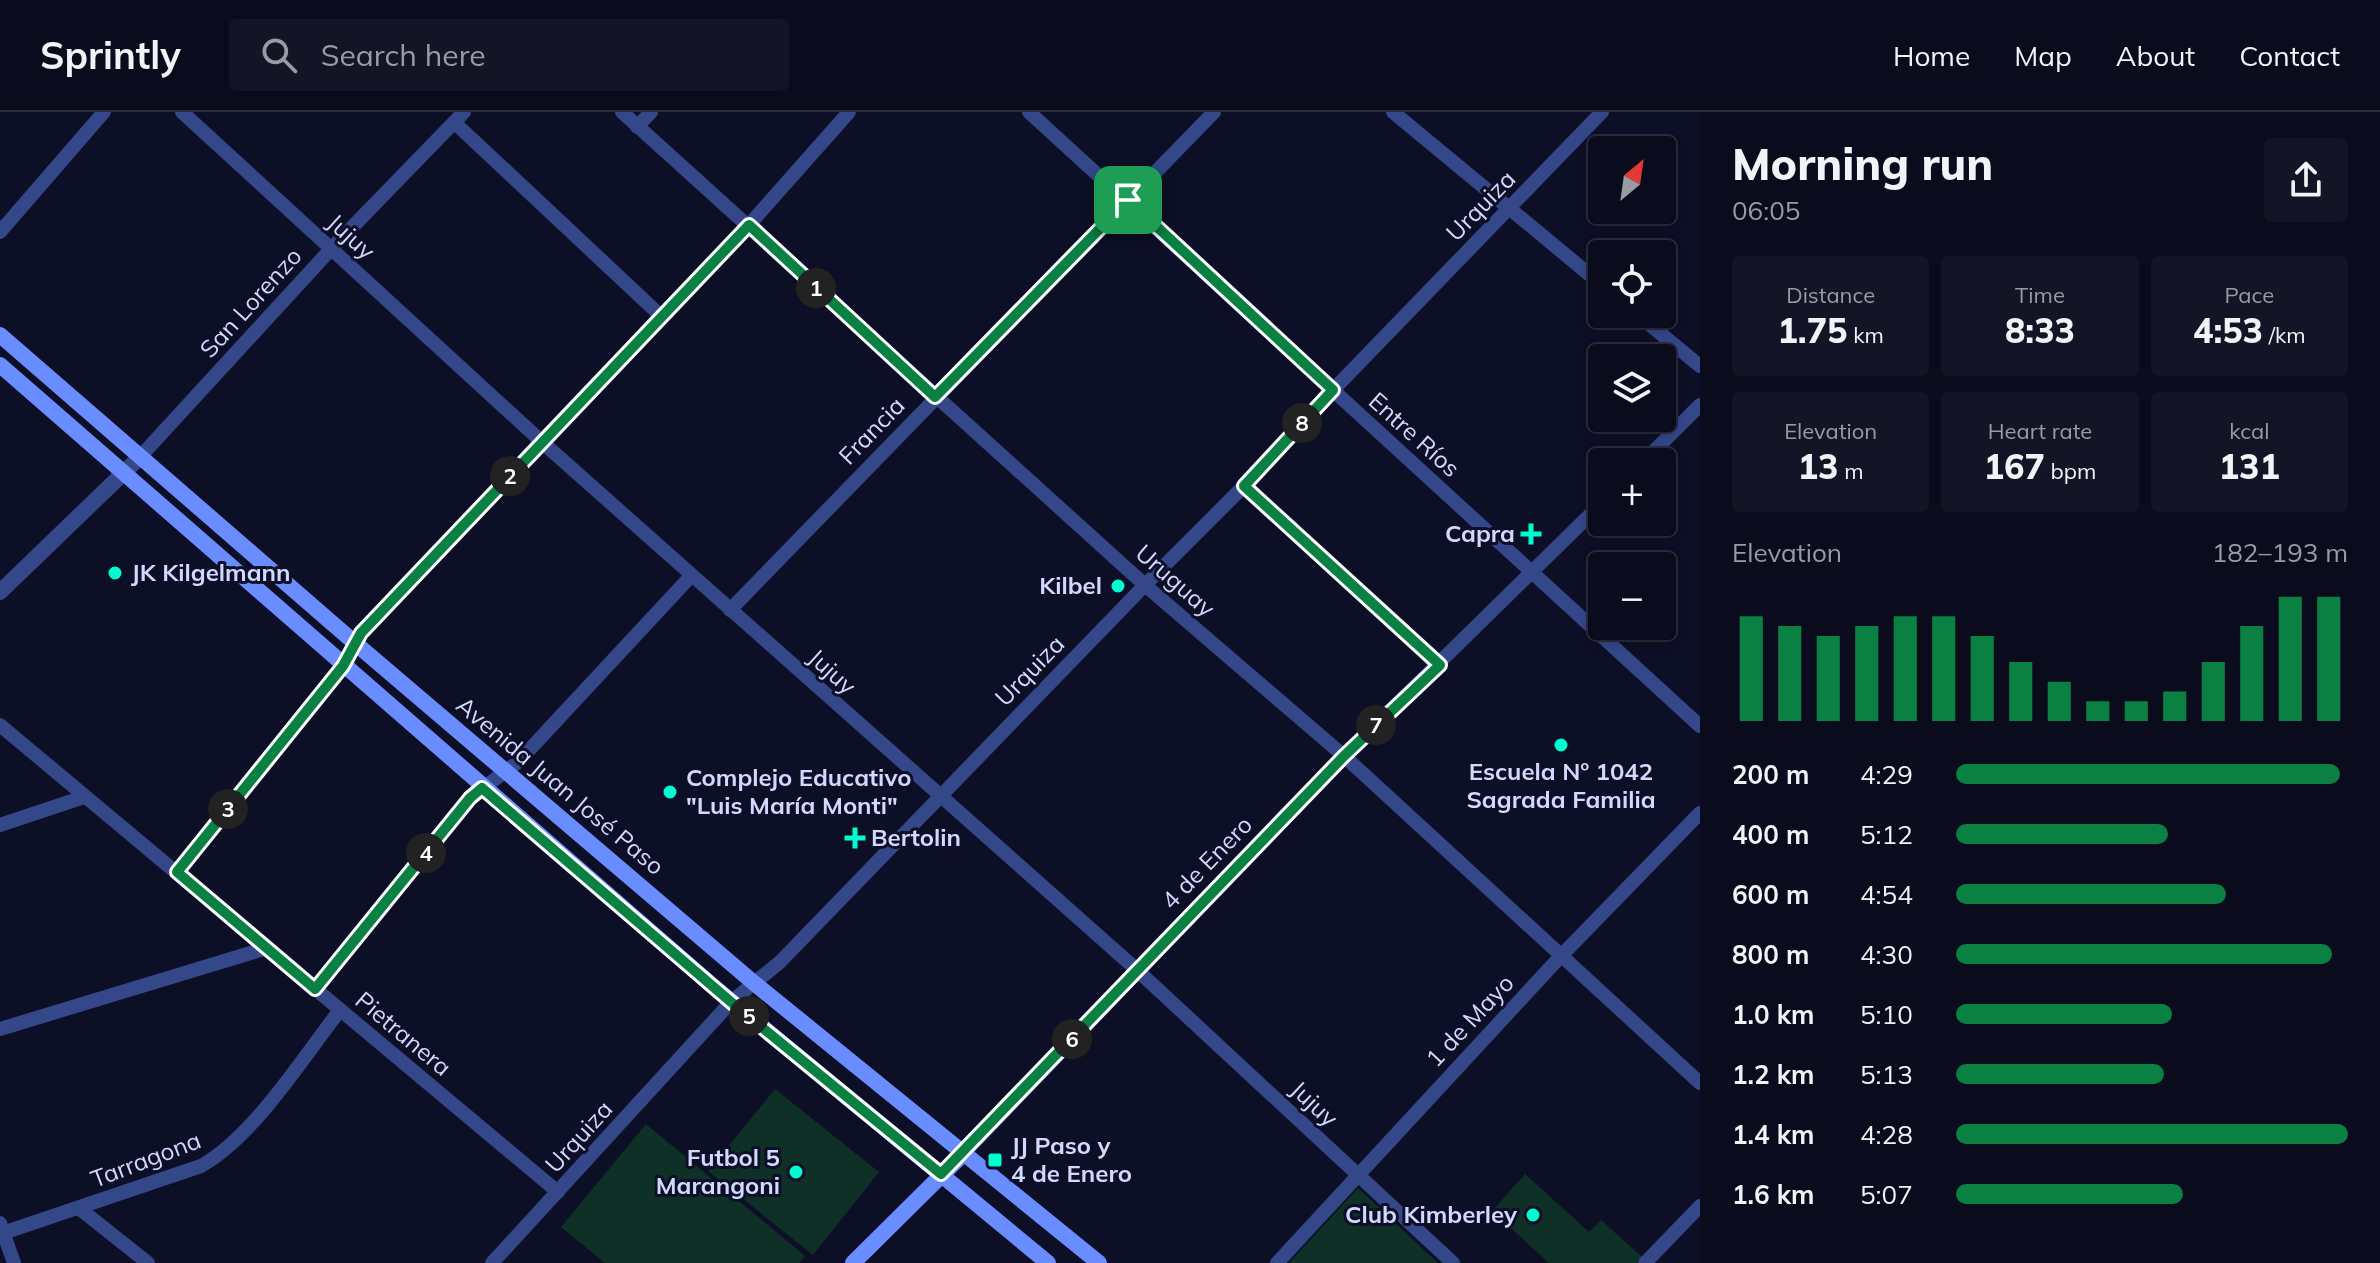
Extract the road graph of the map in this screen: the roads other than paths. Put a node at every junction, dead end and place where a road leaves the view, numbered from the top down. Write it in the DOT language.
graph roads {
  1 [pos="104,112"];
  2 [pos="182,112"];
  3 [pos="622,112"];
  4 [pos="651,112"];
  5 [pos="849,112"];
  6 [pos="1029,112"];
  7 [pos="1214,112"];
  8 [pos="1393,112"];
  9 [pos="1602,112"];
  10 [pos="460,117"];
  11 [pos="637,127"];
  12 [pos="1128,200"];
  13 [pos="1509,209"];
  14 [pos="749,225"];
  15 [pos="0,232"];
  16 [pos="331,249"];
  17 [pos="1588,274"];
  18 [pos="662,317"];
  19 [pos="1654,328"];
  20 [pos="0,335"];
  21 [pos="0,365"];
  22 [pos="1700,366"];
  23 [pos="1333,390"];
  24 [pos="935,397"];
  25 [pos="1700,405"];
  26 [pos="542,442"];
  27 [pos="1657,448"];
  28 [pos="140,457"];
  29 [pos="123,474"];
  30 [pos="1244,486"];
  31 [pos="1588,517"];
  32 [pos="1532,573"];
  33 [pos="691,576"];
  34 [pos="1145,585"];
  35 [pos="0,592"];
  36 [pos="730,610"];
  37 [pos="355,643"];
  38 [pos="1440,665"];
  39 [pos="343,666"];
  40 [pos="0,725"];
  41 [pos="1700,726"];
  42 [pos="1344,756"];
  43 [pos="505,772"];
  44 [pos="482,788"];
  45 [pos="84,797"];
  46 [pos="939,797"];
  47 [pos="1700,813"];
  48 [pos="0,825"];
  49 [pos="177,872"];
  50 [pos="267,948"];
  51 [pos="1560,957"];
  52 [pos="1137,970"];
  53 [pos="754,983"];
  54 [pos="315,989"];
  55 [pos="731,1002"];
  56 [pos="340,1010"];
  57 [pos="0,1029"];
  58 [pos="1700,1083"];
  59 [pos="964,1153"];
  60 [pos="941,1174"];
  61 [pos="1358,1175"];
  62 [pos="558,1192"];
  63 [pos="1700,1206"];
  64 [pos="80,1209"];
  65 [pos="1,1230"];
  66 [pos="14,1263"];
  67 [pos="148,1263"];
  68 [pos="492,1263"];
  69 [pos="853,1263"];
  70 [pos="1048,1263"];
  71 [pos="1099,1263"];
  72 [pos="1277,1263"];
  73 [pos="1453,1263"];
  74 [pos="1645,1263"];
  1 -- 15 [label="street"];
  2 -- 16 [label="street, Jujuy"];
  3 -- 11 [label="street, Uruguay"];
  4 -- 11 [label="street"];
  5 -- 14 [label="street"];
  6 -- 12 [label="street, Entre Ríos"];
  7 -- 12 [label="street, Francia"];
  8 -- 13 [label="street"];
  9 -- 13 [label="street, Urquiza"];
  10 -- 16 [label="street, San Lorenzo"];
  10 -- 18 [label="street"];
  11 -- 14 [label="street, Uruguay"];
  12 -- 23 [label="street, Entre Ríos"];
  12 -- 24 [label="street, Francia"];
  13 -- 17 [label="street"];
  13 -- 23 [label="street, Urquiza"];
  14 -- 18 [label="street"];
  14 -- 24 [label="street, Uruguay"];
  16 -- 26 [label="street, Jujuy"];
  16 -- 28 [label="street, San Lorenzo"];
  18 -- 26 [label="street"];
  19 -- 22 [label="street"];
  20 -- 28 [label="main road, Avenida Juan José Paso"];
  21 -- 29 [label="main road, Avenida Juan José Paso"];
  23 -- 30 [label="street, Urquiza"];
  23 -- 32 [label="street, Entre Ríos"];
  24 -- 34 [label="street, Uruguay"];
  24 -- 36 [label="street, Francia"];
  25 -- 27 [label="street"];
  26 -- 33 [label="street, Jujuy"];
  26 -- 37 [label="street"];
  28 -- 29 [label="street"];
  28 -- 37 [label="main road, Avenida Juan José Paso"];
  29 -- 35 [label="street"];
  29 -- 39 [label="main road, Avenida Juan José Paso"];
  30 -- 34 [label="street, Urquiza"];
  30 -- 38 [label="street"];
  31 -- 32 [label="street, 4 de Enero"];
  32 -- 38 [label="street, 4 de Enero"];
  32 -- 41 [label="street, Entre Ríos"];
  33 -- 36 [label="street, Jujuy"];
  33 -- 43 [label="street"];
  34 -- 42 [label="street, Uruguay"];
  34 -- 46 [label="street, Urquiza"];
  36 -- 46 [label="street, Jujuy"];
  37 -- 39 [label="street"];
  37 -- 43 [label="main road, Avenida Juan José Paso"];
  38 -- 42 [label="street, 4 de Enero"];
  39 -- 44 [label="main road, Avenida Juan José Paso"];
  39 -- 49 [label="street"];
  40 -- 45 [label="street, Pietranera"];
  42 -- 51 [label="street, Uruguay"];
  42 -- 52 [label="street, 4 de Enero"];
  43 -- 44 [label="street"];
  43 -- 53 [label="main road, Avenida Juan José Paso"];
  44 -- 54 [label="street"];
  44 -- 55 [label="main road, Avenida Juan José Paso"];
  45 -- 48 [label="street"];
  45 -- 49 [label="street, Pietranera"];
  46 -- 52 [label="street, Jujuy"];
  46 -- 53 [label="street, Urquiza"];
  47 -- 51 [label="street, 1 de Mayo"];
  49 -- 50 [label="street, Pietranera"];
  50 -- 54 [label="street, Pietranera"];
  50 -- 57 [label="street"];
  51 -- 58 [label="street, Uruguay"];
  51 -- 61 [label="street, 1 de Mayo"];
  52 -- 59 [label="street, 4 de Enero"];
  52 -- 61 [label="street, Jujuy"];
  53 -- 55 [label="street, Urquiza"];
  53 -- 59 [label="main road, Avenida Juan José Paso"];
  54 -- 56 [label="street, Pietranera"];
  55 -- 60 [label="main road, Avenida Juan José Paso"];
  55 -- 62 [label="street, Urquiza"];
  56 -- 62 [label="street, Pietranera"];
  56 -- 64 [label="street, Tarragona"];
  59 -- 60 [label="main road, 4 de Enero"];
  59 -- 71 [label="main road, Avenida Juan José Paso"];
  60 -- 69 [label="main road, 4 de Enero"];
  60 -- 70 [label="main road, Avenida Juan José Paso"];
  61 -- 72 [label="street, 1 de Mayo"];
  61 -- 73 [label="street, Jujuy"];
  62 -- 68 [label="street, Urquiza"];
  63 -- 74 [label="street"];
  64 -- 65 [label="street, Tarragona"];
  64 -- 67 [label="street"];
  65 -- 66 [label="street"];
}
